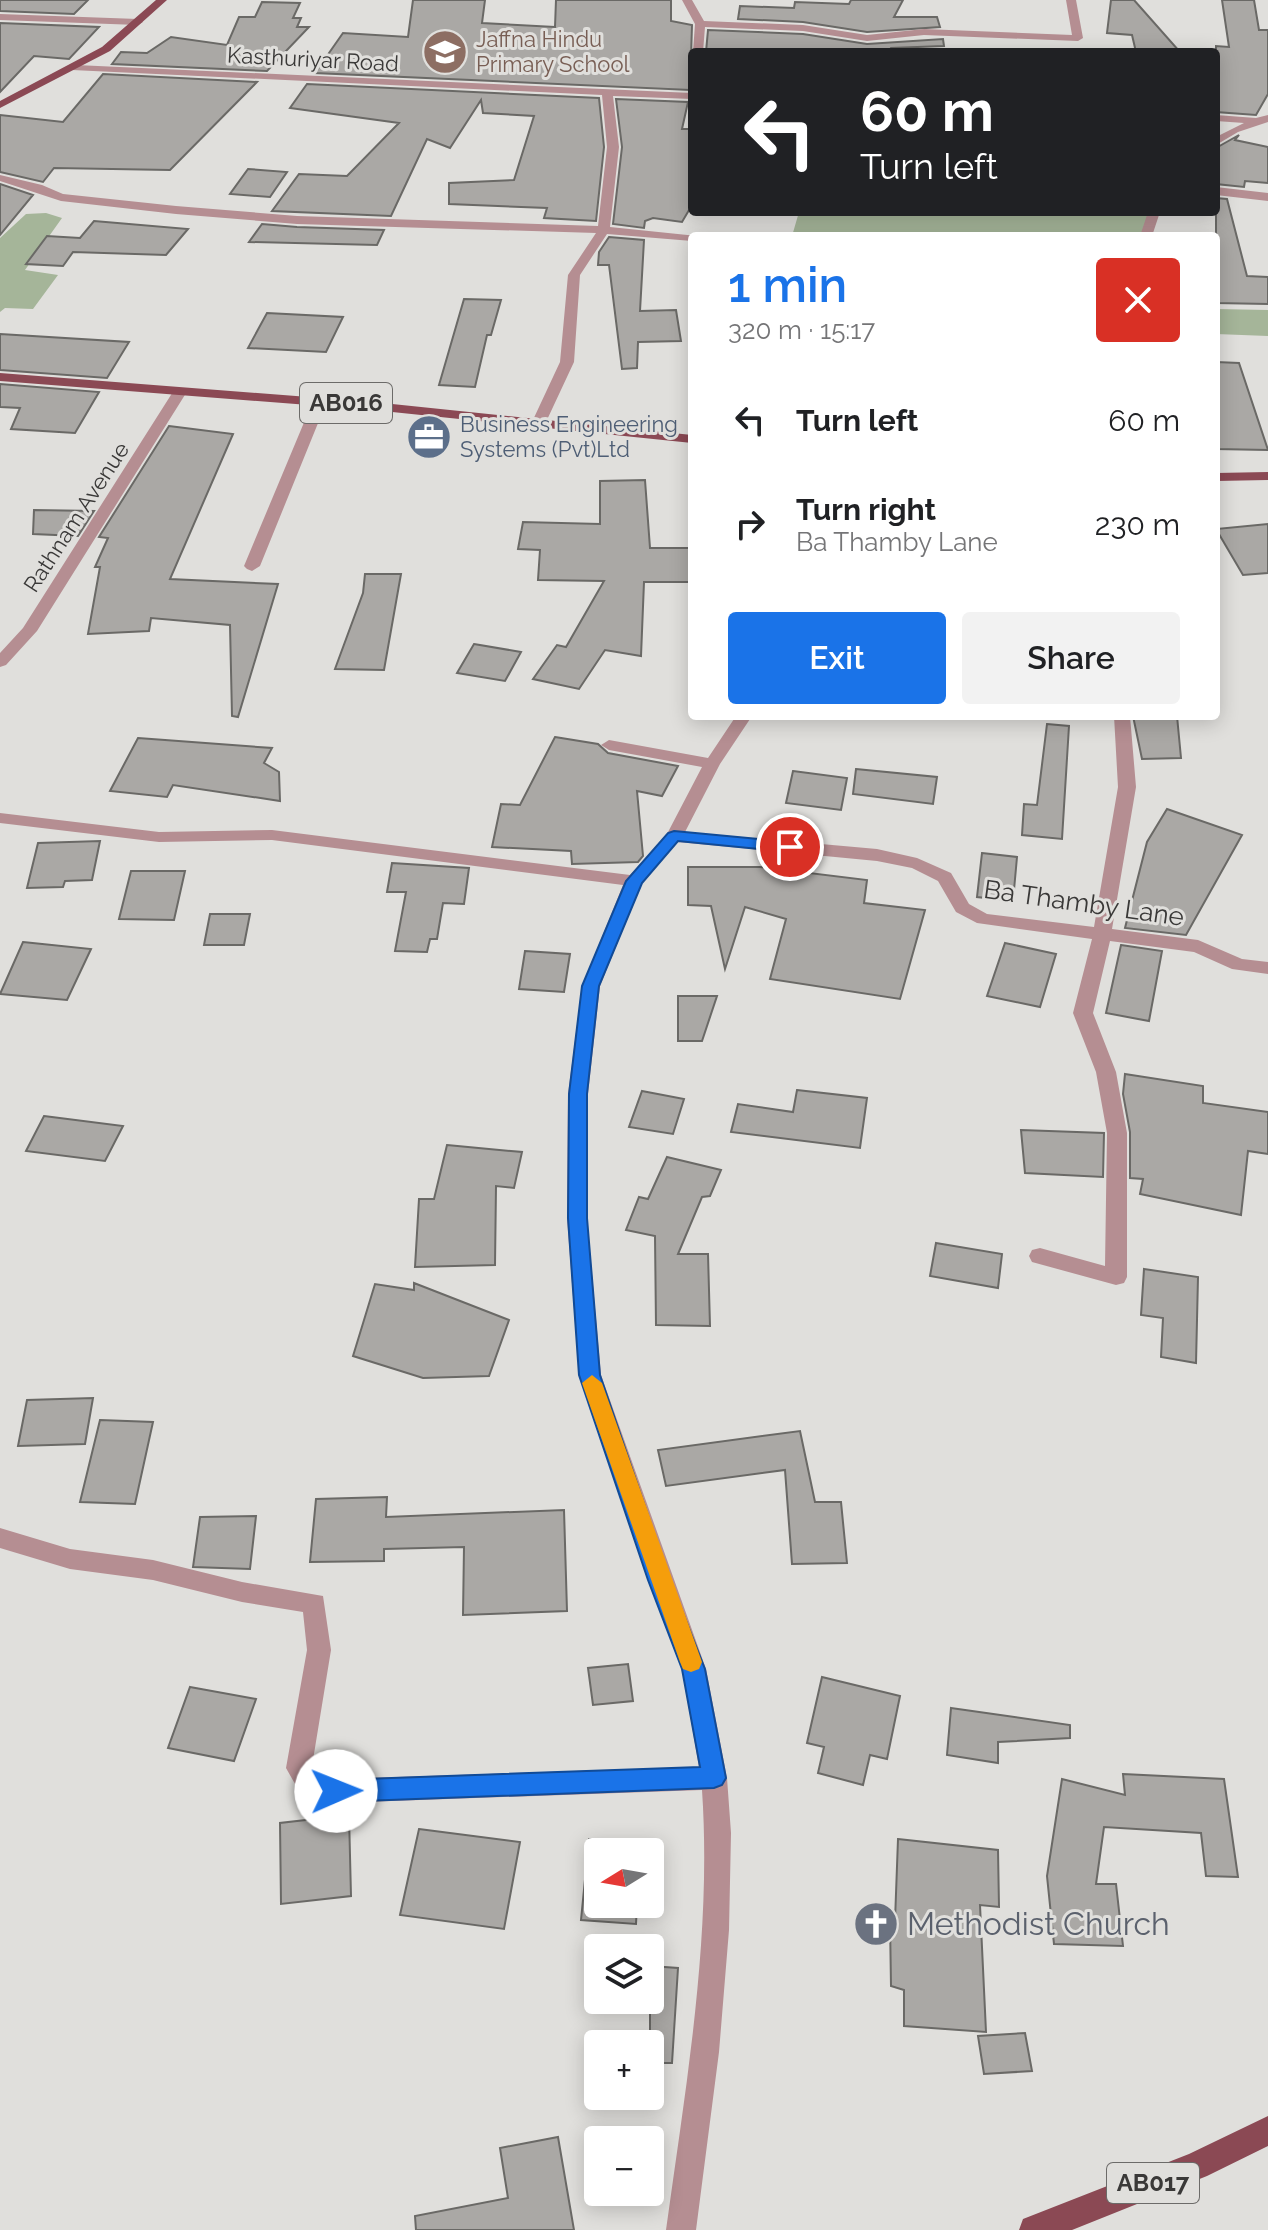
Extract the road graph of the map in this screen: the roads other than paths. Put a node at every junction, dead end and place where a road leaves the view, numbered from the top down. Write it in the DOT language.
graph roads {
  1 [pos="162,0"];
  2 [pos="687,0"];
  3 [pos="1071,0"];
  4 [pos="0,17"];
  5 [pos="138,22"];
  6 [pos="700,24"];
  7 [pos="698,48"];
  8 [pos="76,68"];
  9 [pos="607,92"];
  10 [pos="688,96"];
  11 [pos="0,105"];
  12 [pos="1220,118"];
  13 [pos="1268,119"];
  14 [pos="1220,139"];
  15 [pos="0,178"];
  16 [pos="1220,191"];
  17 [pos="1268,197"];
  18 [pos="604,230"];
  19 [pos="688,237"];
  20 [pos="0,377"];
  21 [pos="181,390"];
  22 [pos="320,401"];
  23 [pos="539,422"];
  24 [pos="688,439"];
  25 [pos="1268,476"];
  26 [pos="1220,477"];
  27 [pos="252,566"];
  28 [pos="0,662"];
  29 [pos="741,720"];
  30 [pos="1122,720"];
  31 [pos="609,745"];
  32 [pos="712,764"];
  33 [pos="3,823"];
  34 [pos="674,836"];
  35 [pos="634,881"];
  36 [pos="1102,934"];
  37 [pos="1268,968"];
  38 [pos="1040,1256"];
  39 [pos="0,1538"];
  40 [pos="714,1778"];
  41 [pos="1268,2131"];
  42 [pos="681,2230"];
  43 [pos="1034,2230"];
  1 -- 5 [label="main road"];
  2 -- 6 [label="street"];
  3 -- 6 [label="street"];
  4 -- 5 [label="street"];
  5 -- 8 [label="main road"];
  6 -- 7 [label="street"];
  8 -- 9 [label="street, Kasthuriyar Road"];
  8 -- 11 [label="main road"];
  9 -- 10 [label="street, Kasthuriyar Road"];
  9 -- 18 [label="street"];
  12 -- 13 [label="street"];
  13 -- 14 [label="street"];
  15 -- 18 [label="street"];
  16 -- 17 [label="street"];
  18 -- 19 [label="street"];
  18 -- 23 [label="street"];
  20 -- 21 [label="main road, AB016"];
  21 -- 22 [label="main road, AB016"];
  21 -- 28 [label="street, Rathnam Avenue"];
  22 -- 23 [label="main road, AB016"];
  22 -- 27 [label="street"];
  23 -- 24 [label="main road, AB016"];
  25 -- 26 [label="main road"];
  29 -- 32 [label="street"];
  30 -- 36 [label="street"];
  31 -- 32 [label="street"];
  32 -- 34 [label="street"];
  33 -- 35 [label="street"];
  34 -- 35 [label="street"];
  34 -- 36 [label="street, Ba Thamby Lane"];
  35 -- 40 [label="street"];
  36 -- 37 [label="street, Ba Thamby Lane"];
  36 -- 38 [label="street"];
  39 -- 40 [label="street"];
  40 -- 42 [label="street"];
  41 -- 43 [label="main road, AB017"];
}
